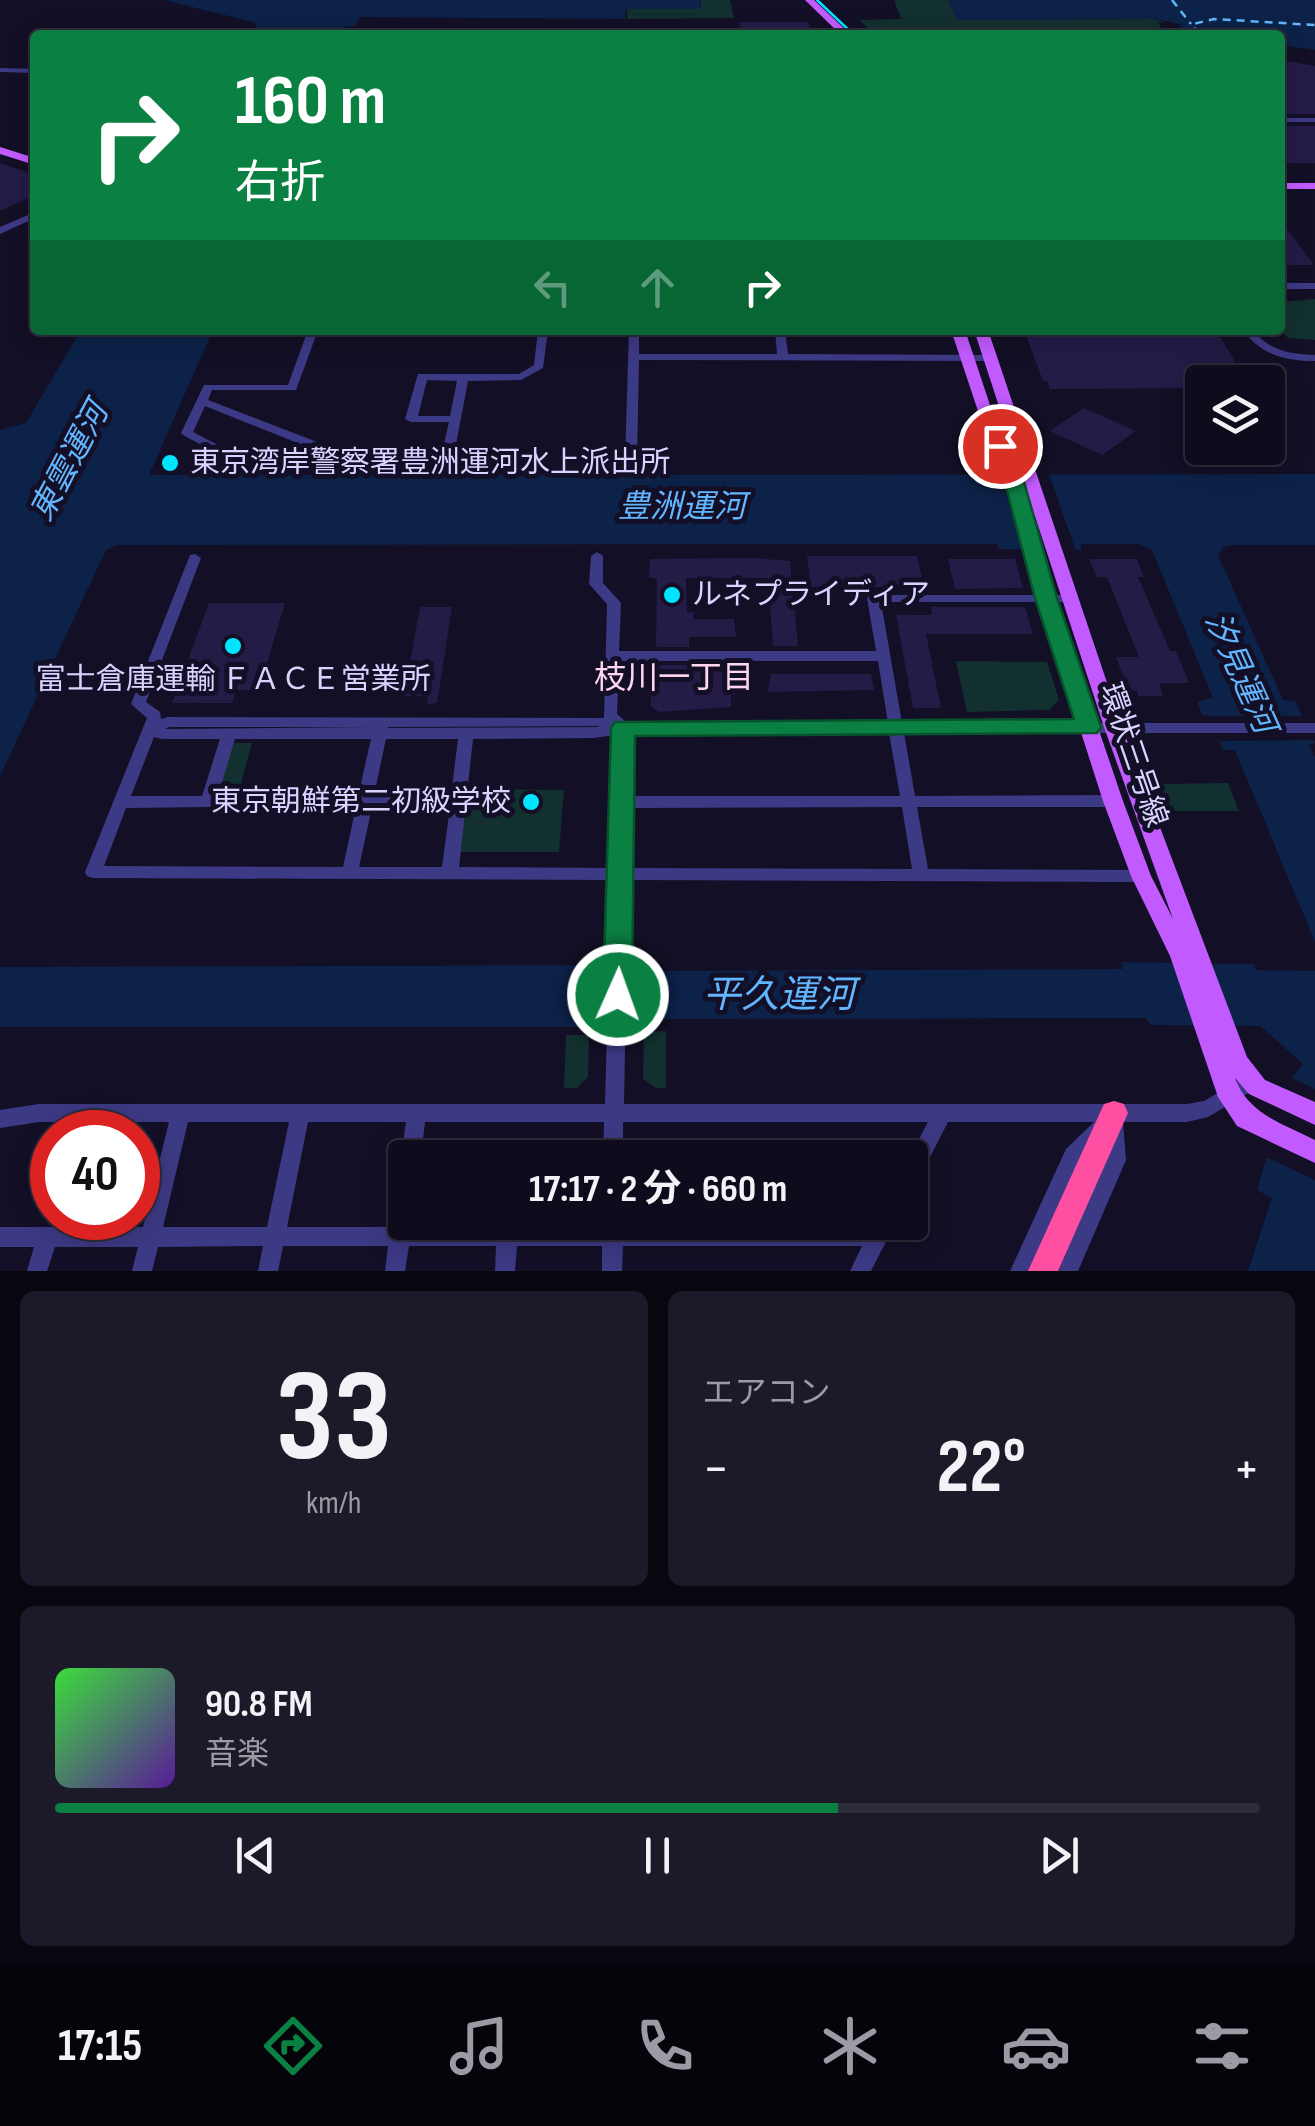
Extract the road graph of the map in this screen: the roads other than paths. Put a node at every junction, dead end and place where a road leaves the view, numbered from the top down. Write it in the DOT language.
graph roads {
  1 [pos="809,0"];
  2 [pos="820,0"];
  3 [pos="841,30"];
  4 [pos="852,30"];
  5 [pos="0,70"];
  6 [pos="30,71"];
  7 [pos="30,73"];
  8 [pos="0,84"];
  9 [pos="1285,120"];
  10 [pos="1315,120"];
  11 [pos="0,140"];
  12 [pos="30,149"];
  13 [pos="0,150"];
  14 [pos="30,160"];
  15 [pos="1285,175"];
  16 [pos="1315,175"];
  17 [pos="1285,186"];
  18 [pos="1315,186"];
  19 [pos="30,213"];
  20 [pos="0,228"];
  21 [pos="1285,286"];
  22 [pos="1315,286"];
  23 [pos="311,335"];
  24 [pos="542,335"];
  25 [pos="634,335"];
  26 [pos="781,335"];
  27 [pos="960,335"];
  28 [pos="983,335"];
  29 [pos="1252,335"];
  30 [pos="633,357"];
  31 [pos="783,357"];
  32 [pos="967,358"];
  33 [pos="990,358"];
  34 [pos="1315,358"];
  35 [pos="464,378"];
  36 [pos="202,401"];
  37 [pos="455,419"];
  38 [pos="344,457"];
  39 [pos="631,461"];
  40 [pos="1019,468"];
  41 [pos="1046,552"];
  42 [pos="597,556"];
  43 [pos="195,558"];
  44 [pos="1046,598"];
  45 [pos="1070,598"];
  46 [pos="612,656"];
  47 [pos="883,656"];
  48 [pos="380,727"];
  49 [pos="1089,727"];
  50 [pos="1113,727"];
  51 [pos="150,728"];
  52 [pos="623,728"];
  53 [pos="895,728"];
  54 [pos="1315,728"];
  55 [pos="466,733"];
  56 [pos="230,734"];
  57 [pos="1113,800"];
  58 [pos="458,801"];
  59 [pos="909,801"];
  60 [pos="120,802"];
  61 [pos="208,802"];
  62 [pos="365,802"];
  63 [pos="622,802"];
  64 [pos="350,872"];
  65 [pos="450,872"];
  66 [pos="921,876"];
  67 [pos="1141,876"];
  68 [pos="621,877"];
  69 [pos="1190,956"];
  70 [pos="1240,1089"];
  71 [pos="300,1112"];
  72 [pos="417,1112"];
  73 [pos="614,1112"];
  74 [pos="943,1112"];
  75 [pos="1114,1112"];
  76 [pos="182,1113"];
  77 [pos="1315,1114"];
  78 [pos="0,1119"];
  79 [pos="413,1140"];
  80 [pos="613,1140"];
  81 [pos="928,1141"];
  82 [pos="1315,1152"];
  83 [pos="160,1199"];
  84 [pos="0,1236"];
  85 [pos="30,1236"];
  86 [pos="275,1237"];
  87 [pos="388,1237"];
  88 [pos="160,1238"];
  89 [pos="47,1240"];
  90 [pos="150,1240"];
  91 [pos="400,1240"];
  92 [pos="508,1240"];
  93 [pos="613,1240"];
  94 [pos="877,1240"];
  95 [pos="37,1271"];
  96 [pos="142,1271"];
  97 [pos="268,1271"];
  98 [pos="396,1271"];
  99 [pos="505,1271"];
  100 [pos="612,1271"];
  101 [pos="860,1271"];
  102 [pos="1020,1271"];
  103 [pos="1043,1271"];
  104 [pos="1068,1271"];
  1 -- 3 [label="main road"];
  2 -- 4 [label="main road"];
  5 -- 6 [label="street"];
  7 -- 8 [label="street"];
  9 -- 10 [label="street"];
  11 -- 12 [label="main road"];
  13 -- 14 [label="main road"];
  15 -- 16 [label="main road"];
  17 -- 18 [label="main road"];
  19 -- 20 [label="street"];
  21 -- 22 [label="street"];
  23 -- 36 [label="street"];
  24 -- 35 [label="street"];
  25 -- 30 [label="street"];
  26 -- 31 [label="street"];
  27 -- 32 [label="main road, 環状三号線"];
  28 -- 33 [label="main road, 環状三号線"];
  29 -- 34 [label="street"];
  30 -- 31 [label="street"];
  30 -- 39 [label="street"];
  31 -- 32 [label="street"];
  32 -- 33 [label="street"];
  32 -- 40 [label="main road, 環状三号線"];
  33 -- 40 [label="main road, 環状三号線"];
  35 -- 37 [label="street"];
  35 -- 37 [label="street"];
  36 -- 38 [label="street"];
  36 -- 38 [label="street"];
  37 -- 38 [label="street"];
  40 -- 41 [label="main road, 環状三号線"];
  41 -- 44 [label="main road, 環状三号線"];
  41 -- 45 [label="main road, 環状三号線"];
  42 -- 46 [label="street"];
  43 -- 51 [label="street"];
  44 -- 45 [label="street"];
  44 -- 47 [label="street"];
  44 -- 49 [label="main road, 環状三号線"];
  45 -- 50 [label="main road, 環状三号線"];
  46 -- 47 [label="street"];
  46 -- 52 [label="street"];
  47 -- 53 [label="street"];
  48 -- 51 [label="street"];
  48 -- 52 [label="street"];
  48 -- 55 [label="street"];
  48 -- 56 [label="street"];
  48 -- 62 [label="street"];
  49 -- 50 [label="street"];
  49 -- 53 [label="street"];
  49 -- 57 [label="main road, 環状三号線"];
  50 -- 54 [label="street"];
  50 -- 69 [label="main road, 環状三号線"];
  51 -- 56 [label="street"];
  51 -- 60 [label="street"];
  52 -- 53 [label="street"];
  52 -- 55 [label="street"];
  52 -- 63 [label="street"];
  53 -- 59 [label="street"];
  55 -- 58 [label="street"];
  56 -- 61 [label="street"];
  57 -- 59 [label="street"];
  57 -- 67 [label="main road, 環状三号線"];
  58 -- 62 [label="street"];
  58 -- 65 [label="street"];
  59 -- 63 [label="street"];
  59 -- 66 [label="street"];
  60 -- 61 [label="street"];
  60 -- 64 [label="street"];
  61 -- 62 [label="street"];
  62 -- 64 [label="street"];
  63 -- 68 [label="street"];
  64 -- 65 [label="street"];
  65 -- 68 [label="street"];
  66 -- 67 [label="street"];
  66 -- 68 [label="street"];
  67 -- 69 [label="main road, 環状三号線"];
  68 -- 73 [label="street"];
  69 -- 70 [label="main road, 環状三号線"];
  70 -- 75 [label="street"];
  70 -- 77 [label="main road"];
  70 -- 82 [label="main road, 環状三号線"];
  71 -- 72 [label="street"];
  71 -- 76 [label="street"];
  71 -- 86 [label="street"];
  72 -- 73 [label="street"];
  72 -- 79 [label="street"];
  73 -- 74 [label="street"];
  73 -- 80 [label="street"];
  74 -- 75 [label="street"];
  74 -- 81 [label="street"];
  75 -- 102 [label="street"];
  75 -- 103 [label="highway"];
  75 -- 104 [label="street"];
  76 -- 78 [label="street"];
  76 -- 83 [label="street"];
  84 -- 85 [label="street"];
  86 -- 87 [label="street"];
  86 -- 88 [label="street"];
  86 -- 97 [label="street"];
  89 -- 95 [label="street"];
  90 -- 96 [label="street"];
  91 -- 98 [label="street"];
  92 -- 99 [label="street"];
  93 -- 100 [label="street"];
  94 -- 101 [label="street"];
}
